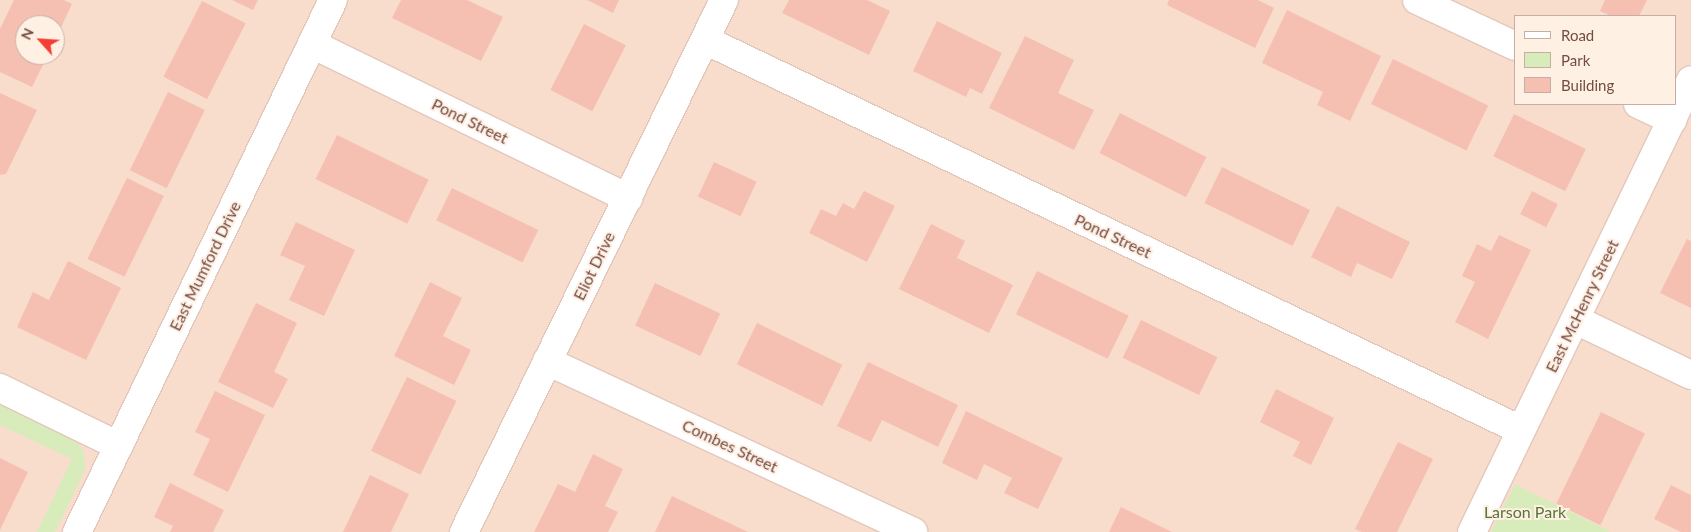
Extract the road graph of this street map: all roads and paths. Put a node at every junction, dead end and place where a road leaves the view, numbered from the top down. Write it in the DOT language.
graph roads {
  1 [pos="333,0"];
  2 [pos="724,0"];
  3 [pos="1417,0"];
  4 [pos="705,40"];
  5 [pos="312,44"];
  6 [pos="1514,46"];
  7 [pos="1691,80"];
  8 [pos="1640,105"];
  9 [pos="1672,120"];
  10 [pos="628,198"];
  11 [pos="1576,320"];
  12 [pos="548,360"];
  13 [pos="1691,375"];
  14 [pos="0,388"];
  15 [pos="1521,430"];
  16 [pos="119,446"];
  17 [pos="77,532"];
  18 [pos="464,532"];
  19 [pos="913,532"];
  20 [pos="1472,532"];
  1 -- 5 [label="street, East Mumford Drive"];
  2 -- 4 [label="street, Eliot Drive"];
  3 -- 6 [label="street"];
  4 -- 10 [label="street, Eliot Drive"];
  4 -- 15 [label="street, Pond Street"];
  5 -- 10 [label="street, Pond Street"];
  5 -- 16 [label="street, East Mumford Drive"];
  7 -- 9 [label="street, East McHenry Street"];
  8 -- 9 [label="street"];
  9 -- 11 [label="street, East McHenry Street"];
  10 -- 12 [label="street, Eliot Drive"];
  11 -- 13 [label="street"];
  11 -- 15 [label="street, East McHenry Street"];
  12 -- 18 [label="street, Eliot Drive"];
  12 -- 19 [label="street, Combes Street"];
  14 -- 16 [label="street"];
  15 -- 20 [label="street, East McHenry Street"];
  16 -- 17 [label="street, East Mumford Drive"];
}
